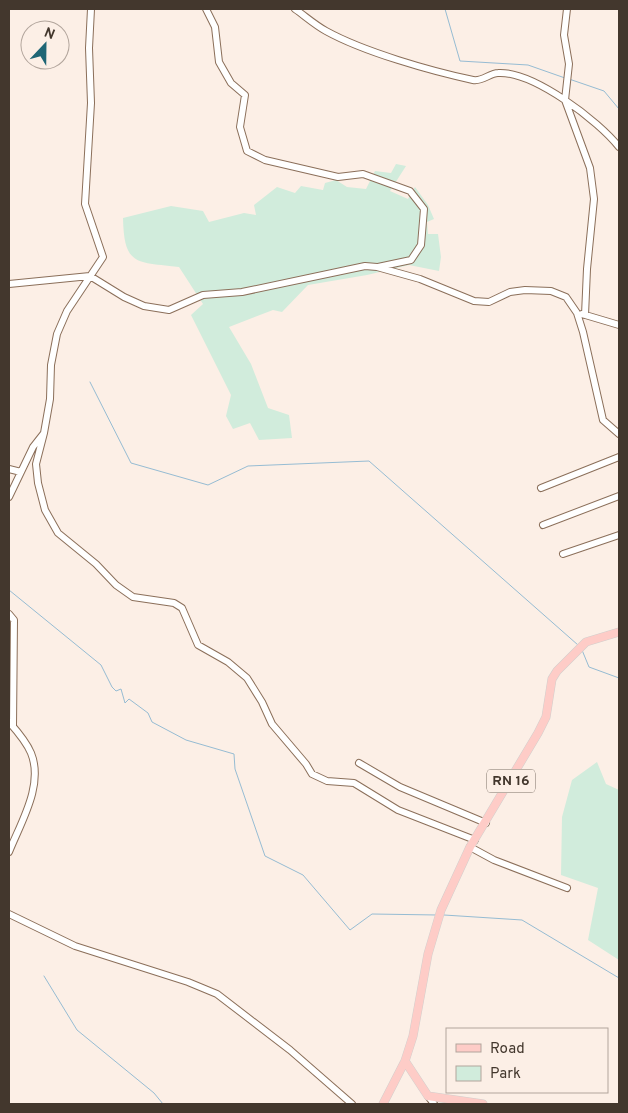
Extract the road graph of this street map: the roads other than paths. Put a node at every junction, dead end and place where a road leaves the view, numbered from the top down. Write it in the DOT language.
graph roads {
  1 [pos="91,9"];
  2 [pos="206,9"];
  3 [pos="295,9"];
  4 [pos="567,9"];
  5 [pos="565,100"];
  6 [pos="619,146"];
  7 [pos="377,267"];
  8 [pos="90,276"];
  9 [pos="9,284"];
  10 [pos="577,313"];
  11 [pos="585,315"];
  12 [pos="619,325"];
  13 [pos="44,433"];
  14 [pos="619,434"];
  15 [pos="619,457"];
  16 [pos="9,469"];
  17 [pos="21,472"];
  18 [pos="541,488"];
  19 [pos="619,496"];
  20 [pos="9,497"];
  21 [pos="543,525"];
  22 [pos="619,535"];
  23 [pos="563,554"];
  24 [pos="9,614"];
  25 [pos="619,632"];
  26 [pos="11,724"];
  27 [pos="359,763"];
  28 [pos="486,823"];
  29 [pos="475,840"];
  30 [pos="470,847"];
  31 [pos="9,852"];
  32 [pos="567,888"];
  33 [pos="9,914"];
  34 [pos="405,1061"];
  35 [pos="428,1096"];
  36 [pos="352,1104"];
  37 [pos="383,1104"];
  38 [pos="434,1104"];
  39 [pos="483,1104"];
  1 -- 8 [label="street"];
  2 -- 7 [label="street"];
  3 -- 5 [label="street"];
  4 -- 5 [label="street"];
  5 -- 6 [label="street"];
  5 -- 11 [label="street"];
  7 -- 8 [label="street"];
  7 -- 10 [label="street"];
  8 -- 9 [label="street"];
  8 -- 13 [label="street"];
  10 -- 11 [label="street"];
  10 -- 14 [label="street"];
  11 -- 12 [label="street"];
  13 -- 17 [label="street"];
  13 -- 29 [label="street"];
  15 -- 18 [label="street"];
  16 -- 17 [label="street"];
  17 -- 20 [label="street"];
  19 -- 21 [label="street"];
  22 -- 23 [label="street"];
  24 -- 26 [label="street"];
  25 -- 28 [label="main road, RN 16"];
  26 -- 31 [label="street"];
  27 -- 28 [label="street"];
  28 -- 29 [label="main road, RN 16"];
  29 -- 30 [label="main road, RN 16"];
  30 -- 32 [label="street"];
  30 -- 34 [label="main road, RN 16"];
  33 -- 36 [label="street"];
  34 -- 35 [label="main road"];
  34 -- 37 [label="main road, RN 16"];
  35 -- 38 [label="street"];
  35 -- 39 [label="main road"];
}
